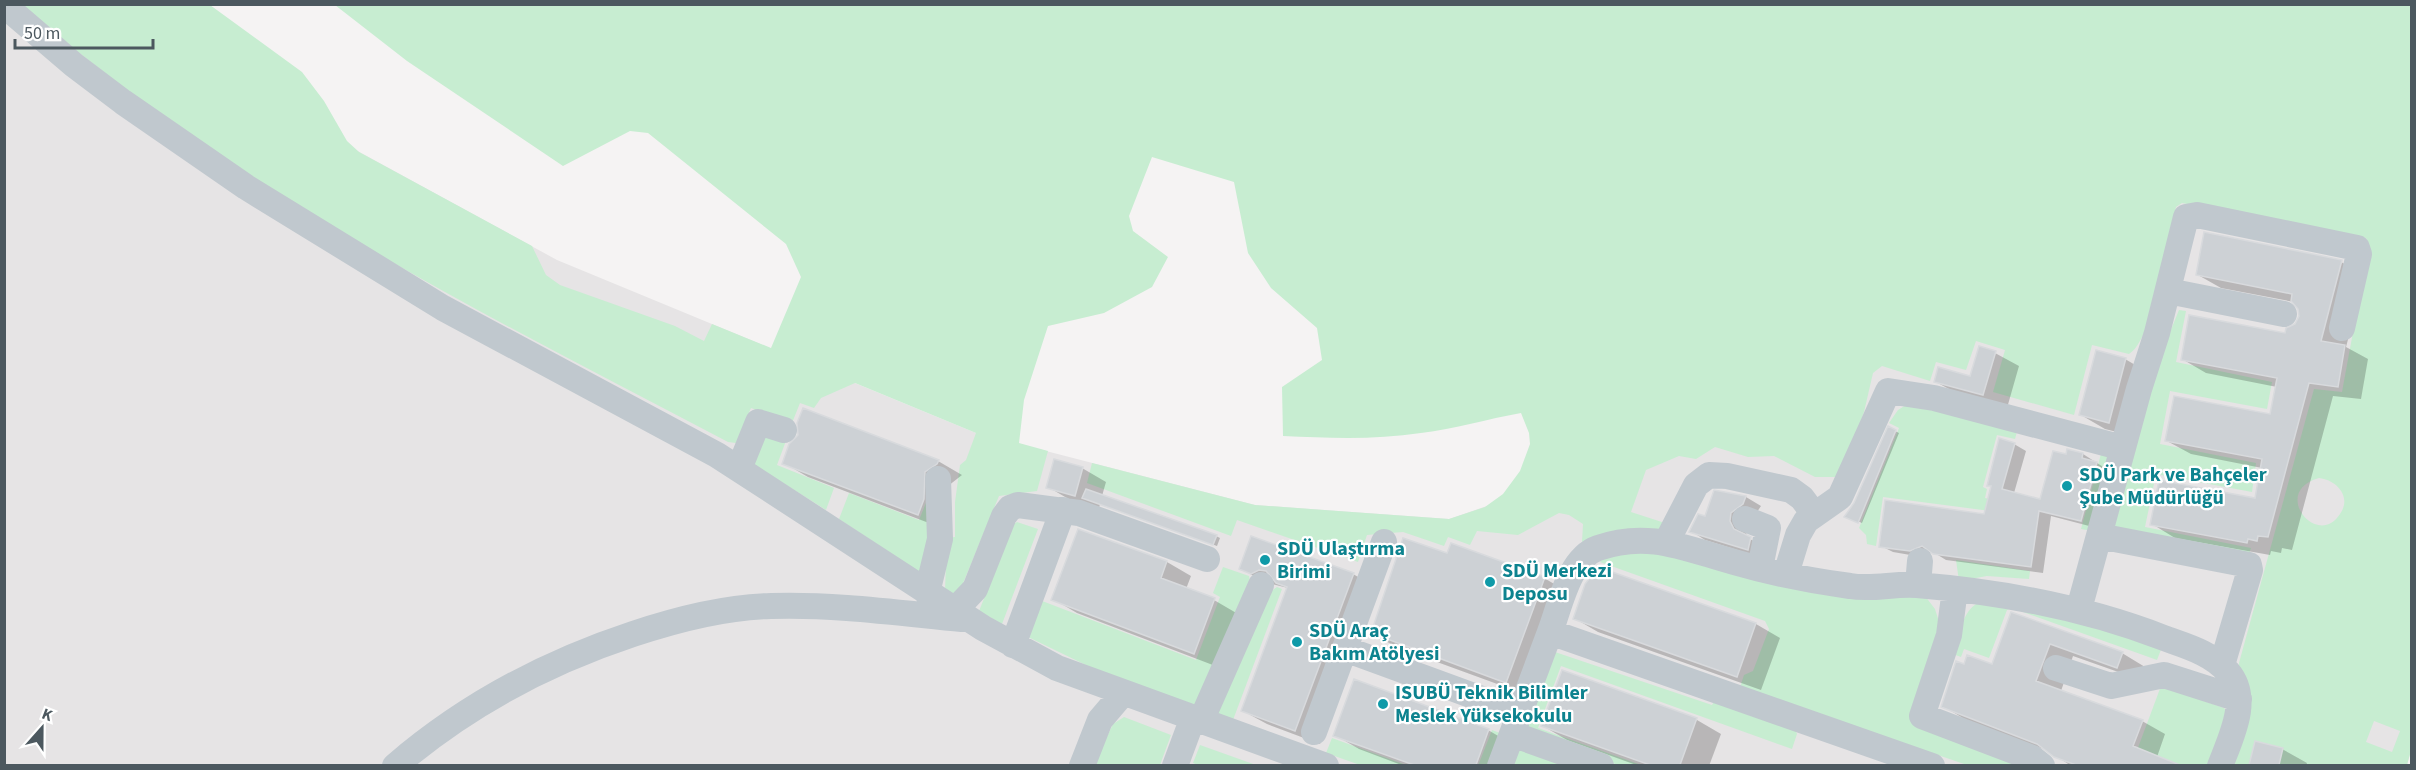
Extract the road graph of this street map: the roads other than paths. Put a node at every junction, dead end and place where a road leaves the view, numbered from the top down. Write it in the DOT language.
graph roads {
  1 [pos="4,5"];
  2 [pos="2168,291"];
  3 [pos="2284,314"];
  4 [pos="2342,328"];
  5 [pos="784,430"];
  6 [pos="2123,448"];
  7 [pos="739,469"];
  8 [pos="938,479"];
  9 [pos="1063,510"];
  10 [pos="1814,514"];
  11 [pos="1745,519"];
  12 [pos="2099,536"];
  13 [pos="1667,541"];
  14 [pos="1384,542"];
  15 [pos="1207,559"];
  16 [pos="1760,568"];
  17 [pos="1786,574"];
  18 [pos="1261,585"];
  19 [pos="1955,589"];
  20 [pos="927,593"];
  21 [pos="2079,609"];
  22 [pos="962,615"];
  23 [pos="1550,632"];
  24 [pos="1012,645"];
  25 [pos="1345,649"];
  26 [pos="2222,665"];
  27 [pos="2056,668"];
  28 [pos="1118,698"];
  29 [pos="2239,699"];
  30 [pos="1516,724"];
  31 [pos="1195,726"];
  32 [pos="1314,732"];
  33 [pos="395,765"];
  34 [pos="1082,765"];
  35 [pos="1175,765"];
  36 [pos="1284,765"];
  37 [pos="1326,765"];
  38 [pos="1500,765"];
  39 [pos="1601,765"];
  40 [pos="1932,765"];
  41 [pos="2042,765"];
  42 [pos="2220,765"];
  1 -- 7 [label="street"];
  2 -- 3 [label="street"];
  2 -- 4 [label="street"];
  2 -- 6 [label="street"];
  5 -- 7 [label="street"];
  6 -- 10 [label="street"];
  6 -- 12 [label="street"];
  7 -- 20 [label="street"];
  8 -- 20 [label="street"];
  9 -- 15 [label="street"];
  9 -- 22 [label="street"];
  9 -- 24 [label="street"];
  10 -- 13 [label="street"];
  10 -- 17 [label="street"];
  11 -- 16 [label="street"];
  12 -- 21 [label="street"];
  12 -- 26 [label="street"];
  13 -- 16 [label="street"];
  13 -- 23 [label="street"];
  14 -- 25 [label="street"];
  16 -- 17 [label="street"];
  17 -- 19 [label="street"];
  18 -- 31 [label="street"];
  19 -- 21 [label="street"];
  19 -- 41 [label="street"];
  20 -- 22 [label="street"];
  21 -- 26 [label="street"];
  22 -- 24 [label="street"];
  22 -- 33 [label="street"];
  23 -- 30 [label="street"];
  23 -- 40 [label="street"];
  24 -- 28 [label="street"];
  25 -- 30 [label="street"];
  25 -- 32 [label="street"];
  26 -- 29 [label="street"];
  27 -- 29 [label="street"];
  28 -- 31 [label="street"];
  28 -- 34 [label="street"];
  29 -- 42 [label="street"];
  30 -- 38 [label="street"];
  30 -- 39 [label="street"];
  31 -- 35 [label="street"];
  31 -- 36 [label="street"];
  31 -- 37 [label="street"];
}
